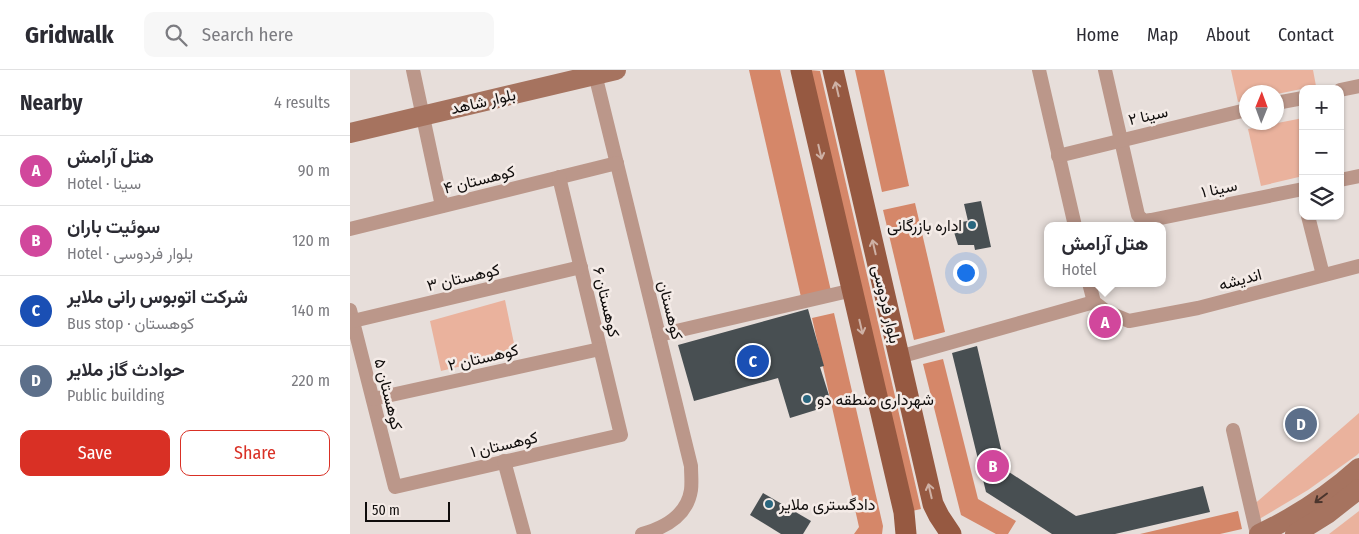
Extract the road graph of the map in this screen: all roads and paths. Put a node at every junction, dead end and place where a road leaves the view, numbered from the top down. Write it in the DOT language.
graph roads {
  1 [pos="413,70"];
  2 [pos="559,70"];
  3 [pos="616,70"];
  4 [pos="801,70"];
  5 [pos="833,70"];
  6 [pos="1039,70"];
  7 [pos="1105,71"];
  8 [pos="595,72"];
  9 [pos="1359,86"];
  10 [pos="1344,89"];
  11 [pos="1299,99"];
  12 [pos="1284,102"];
  13 [pos="421,109"];
  14 [pos="1239,112"];
  15 [pos="350,120"];
  16 [pos="350,133"];
  17 [pos="1120,140"];
  18 [pos="1058,156"];
  19 [pos="617,163"];
  20 [pos="1359,176"];
  21 [pos="560,177"];
  22 [pos="1344,179"];
  23 [pos="1299,192"];
  24 [pos="442,206"];
  25 [pos="1309,220"];
  26 [pos="1074,222"];
  27 [pos="350,229"];
  28 [pos="1359,266"];
  29 [pos="581,267"];
  30 [pos="1323,275"];
  31 [pos="1090,287"];
  32 [pos="852,290"];
  33 [pos="1094,302"];
  34 [pos="351,315"];
  35 [pos="659,335"];
  36 [pos="600,349"];
  37 [pos="899,357"];
  38 [pos="356,364"];
  39 [pos="372,399"];
  40 [pos="1233,430"];
  41 [pos="621,435"];
  42 [pos="504,461"];
  43 [pos="1359,468"];
  44 [pos="395,487"];
  45 [pos="1359,489"];
  46 [pos="524,534"];
  47 [pos="642,534"];
  48 [pos="906,534"];
  49 [pos="951,534"];
  50 [pos="1258,534"];
  51 [pos="1295,534"];
  1 -- 13 [label="street"];
  2 -- 13 [label="main road, بلوار شاهد"];
  3 -- 8 [label="main road, بلوار شاهد"];
  4 -- 32 [label="main road, بلوار فردوسی, one-way"];
  37 -- 5 [label="main road, بلوار فردوسی, one-way"];
  6 -- 18 [label="street"];
  7 -- 17 [label="street"];
  8 -- 13 [label="main road, بلوار شاهد"];
  8 -- 19 [label="street, کوهستان"];
  9 -- 10 [label="street"];
  11 -- 12 [label="street"];
  13 -- 15 [label="main road, بلوار شاهد"];
  13 -- 16 [label="main road, بلوار شاهد"];
  13 -- 24 [label="street"];
  14 -- 17 [label="street, سینا ۲"];
  17 -- 18 [label="street, سینا ۲"];
  17 -- 23 [label="street, سینا ۱"];
  18 -- 26 [label="street"];
  19 -- 21 [label="street, کوهستان ۴"];
  19 -- 35 [label="street, کوهستان"];
  20 -- 22 [label="street"];
  21 -- 24 [label="street, کوهستان ۴"];
  21 -- 29 [label="street, کوهستان ۶"];
  24 -- 27 [label="street, کوهستان ۴"];
  25 -- 30 [label="street"];
  28 -- 30 [label="street, اندیشه"];
  29 -- 34 [label="street, کوهستان ۳"];
  29 -- 36 [label="street, کوهستان ۶"];
  30 -- 33 [label="street, اندیشه"];
  31 -- 33 [label="street"];
  32 -- 35 [label="street"];
  32 -- 48 [label="main road, بلوار فردوسی, one-way"];
  33 -- 37 [label="street"];
  34 -- 38 [label="street, کوهستان ۵"];
  35 -- 47 [label="street, کوهستان"];
  36 -- 39 [label="street, کوهستان ۲"];
  36 -- 41 [label="street, کوهستان ۶"];
  49 -- 37 [label="main road, بلوار فردوسی, one-way"];
  38 -- 39 [label="street, کوهستان ۵"];
  39 -- 44 [label="street, کوهستان ۵"];
  40 -- 50 [label="street"];
  41 -- 42 [label="street, کوهستان ۱"];
  42 -- 44 [label="street, کوهستان ۱"];
  42 -- 46 [label="street"];
  43 -- 50 [label="main road, one-way"];
  45 -- 51 [label="main road"];
}
